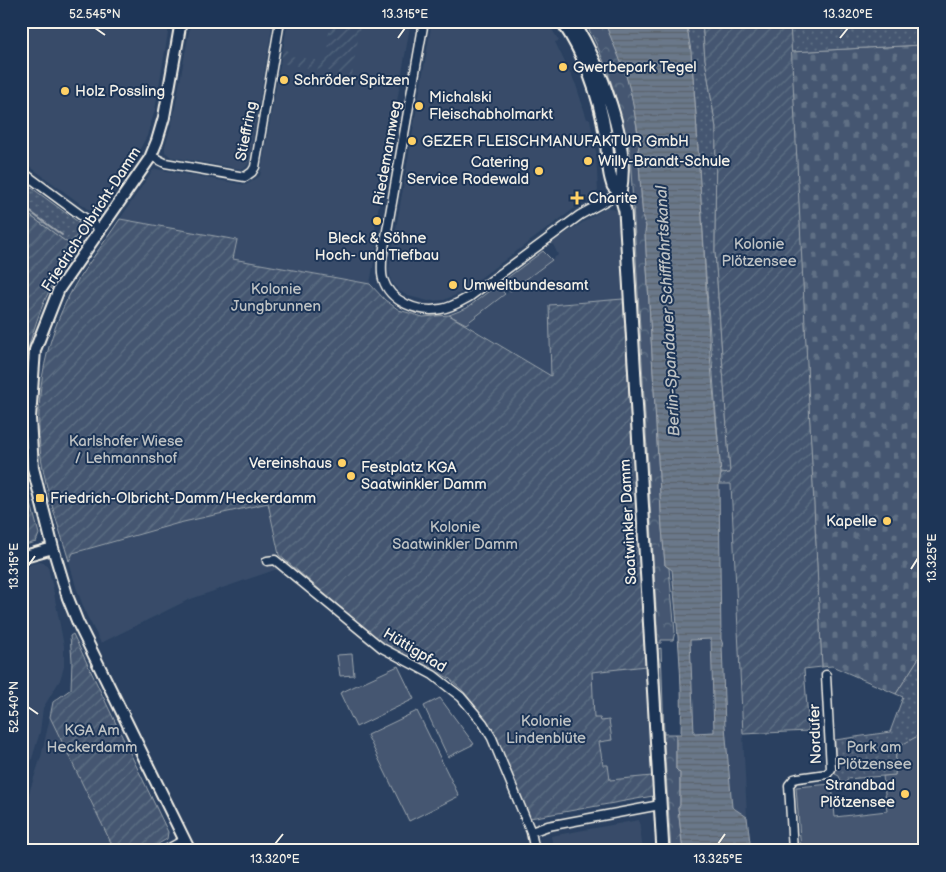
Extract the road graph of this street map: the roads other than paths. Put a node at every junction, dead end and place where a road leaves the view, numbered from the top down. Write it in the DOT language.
graph roads {
  1 [pos="181,21"];
  2 [pos="280,21"];
  3 [pos="424,21"];
  4 [pos="562,21"];
  5 [pos="574,21"];
  6 [pos="151,156"];
  7 [pos="21,171"];
  8 [pos="620,193"];
  9 [pos="101,230"];
  10 [pos="53,548"];
  11 [pos="21,557"];
  12 [pos="267,561"];
  13 [pos="826,675"];
  14 [pos="660,805"];
  15 [pos="531,832"];
  16 [pos="184,840"];
  17 [pos="164,851"];
  18 [pos="190,851"];
  19 [pos="534,851"];
  20 [pos="663,851"];
  21 [pos="793,851"];
  1 -- 6 [label="street, Friedrich-Olbricht-Damm"];
  2 -- 6 [label="street, Stieffring"];
  3 -- 8 [label="street, Riedemannweg"];
  4 -- 8 [label="main road, Saatwinkler Damm"];
  5 -- 8 [label="main road, Saatwinkler Damm"];
  6 -- 9 [label="street, Friedrich-Olbricht-Damm"];
  7 -- 9 [label="street"];
  8 -- 14 [label="main road, Saatwinkler Damm"];
  9 -- 10 [label="street, Friedrich-Olbricht-Damm"];
  10 -- 11 [label="street"];
  10 -- 16 [label="street, Friedrich-Olbricht-Damm"];
  12 -- 15 [label="street, Hüttigpfad"];
  13 -- 21 [label="street, Nordufer"];
  14 -- 15 [label="street"];
  14 -- 20 [label="main road, Saatwinkler Damm"];
  15 -- 19 [label="street, Hüttigpfad"];
  16 -- 17 [label="street"];
  16 -- 18 [label="street, Friedrich-Olbricht-Damm"];
}
